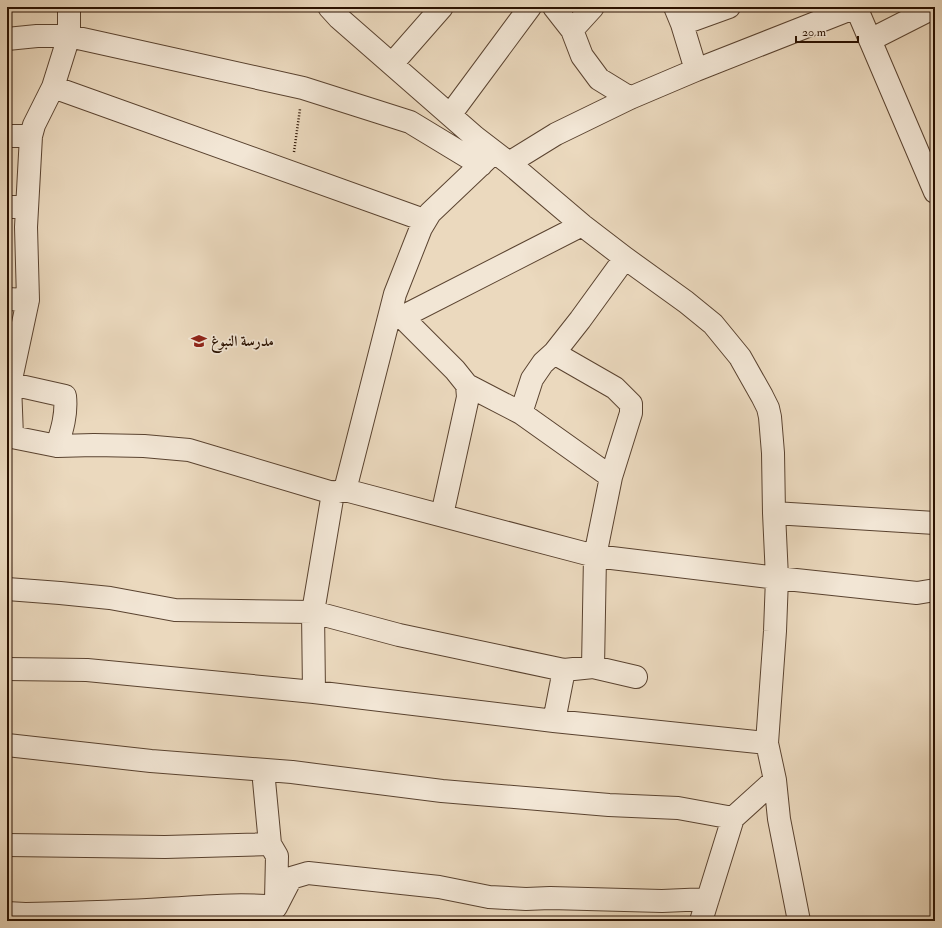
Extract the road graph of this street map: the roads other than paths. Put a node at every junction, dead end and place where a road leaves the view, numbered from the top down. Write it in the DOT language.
graph roads {
  1 [pos="69,7"];
  2 [pos="329,7"];
  3 [pos="442,7"];
  4 [pos="530,7"];
  5 [pos="554,7"];
  6 [pos="593,7"];
  7 [pos="729,7"];
  8 [pos="856,7"];
  9 [pos="935,7"];
  10 [pos="678,15"];
  11 [pos="572,30"];
  12 [pos="69,36"];
  13 [pos="7,39"];
  14 [pos="870,40"];
  15 [pos="392,64"];
  16 [pos="696,70"];
  17 [pos="53,87"];
  18 [pos="630,98"];
  19 [pos="450,115"];
  20 [pos="7,136"];
  21 [pos="30,136"];
  22 [pos="495,160"];
  23 [pos="935,192"];
  24 [pos="17,207"];
  25 [pos="424,220"];
  26 [pos="582,225"];
  27 [pos="625,258"];
  28 [pos="18,300"];
  29 [pos="396,317"];
  30 [pos="554,353"];
  31 [pos="8,384"];
  32 [pos="467,385"];
  33 [pos="521,413"];
  34 [pos="9,437"];
  35 [pos="57,446"];
  36 [pos="611,477"];
  37 [pos="339,492"];
  38 [pos="774,513"];
  39 [pos="442,516"];
  40 [pos="935,522"];
  41 [pos="595,556"];
  42 [pos="777,578"];
  43 [pos="7,589"];
  44 [pos="935,590"];
  45 [pos="313,612"];
  46 [pos="593,667"];
  47 [pos="7,669"];
  48 [pos="564,670"];
  49 [pos="636,677"];
  50 [pos="314,692"];
  51 [pos="554,721"];
  52 [pos="767,743"];
  53 [pos="7,745"];
  54 [pos="263,770"];
  55 [pos="775,780"];
  56 [pos="733,818"];
  57 [pos="270,844"];
  58 [pos="7,845"];
  59 [pos="708,899"];
  60 [pos="7,913"];
  61 [pos="276,914"];
  62 [pos="701,921"];
  63 [pos="799,921"];
  1 -- 12 [label="street"];
  2 -- 15 [label="street"];
  3 -- 15 [label="street"];
  4 -- 19 [label="street"];
  5 -- 11 [label="street"];
  6 -- 11 [label="street"];
  7 -- 10 [label="street"];
  8 -- 14 [label="street"];
  8 -- 16 [label="street"];
  9 -- 14 [label="street"];
  10 -- 16 [label="street"];
  11 -- 18 [label="street"];
  12 -- 13 [label="street"];
  12 -- 17 [label="street"];
  12 -- 22 [label="street"];
  14 -- 23 [label="street"];
  15 -- 19 [label="street"];
  16 -- 18 [label="street"];
  17 -- 21 [label="street"];
  17 -- 25 [label="street"];
  18 -- 22 [label="street"];
  19 -- 22 [label="street"];
  20 -- 21 [label="street"];
  21 -- 24 [label="street"];
  22 -- 25 [label="street"];
  22 -- 26 [label="street"];
  24 -- 28 [label="street"];
  25 -- 29 [label="street"];
  26 -- 27 [label="street"];
  26 -- 29 [label="street"];
  27 -- 30 [label="street"];
  27 -- 38 [label="street"];
  28 -- 31 [label="street"];
  29 -- 32 [label="street"];
  29 -- 37 [label="street"];
  30 -- 33 [label="street"];
  30 -- 36 [label="street"];
  31 -- 34 [label="street"];
  31 -- 35 [label="street"];
  32 -- 33 [label="street"];
  32 -- 39 [label="street"];
  33 -- 36 [label="street"];
  34 -- 35 [label="street"];
  35 -- 37 [label="street"];
  36 -- 41 [label="street"];
  37 -- 39 [label="street"];
  37 -- 45 [label="street"];
  38 -- 40 [label="street"];
  38 -- 42 [label="street"];
  39 -- 41 [label="street"];
  41 -- 42 [label="street"];
  41 -- 46 [label="street"];
  42 -- 44 [label="street"];
  42 -- 52 [label="street"];
  43 -- 45 [label="street"];
  45 -- 48 [label="street"];
  45 -- 50 [label="street"];
  46 -- 48 [label="street"];
  46 -- 49 [label="street"];
  47 -- 50 [label="street"];
  48 -- 51 [label="street"];
  50 -- 51 [label="street"];
  51 -- 52 [label="street"];
  52 -- 55 [label="street"];
  53 -- 54 [label="street"];
  54 -- 56 [label="street"];
  54 -- 57 [label="street"];
  55 -- 56 [label="street"];
  55 -- 63 [label="street"];
  56 -- 59 [label="street"];
  57 -- 58 [label="street"];
  57 -- 61 [label="street"];
  59 -- 61 [label="street"];
  59 -- 62 [label="street"];
  60 -- 61 [label="street"];
}
